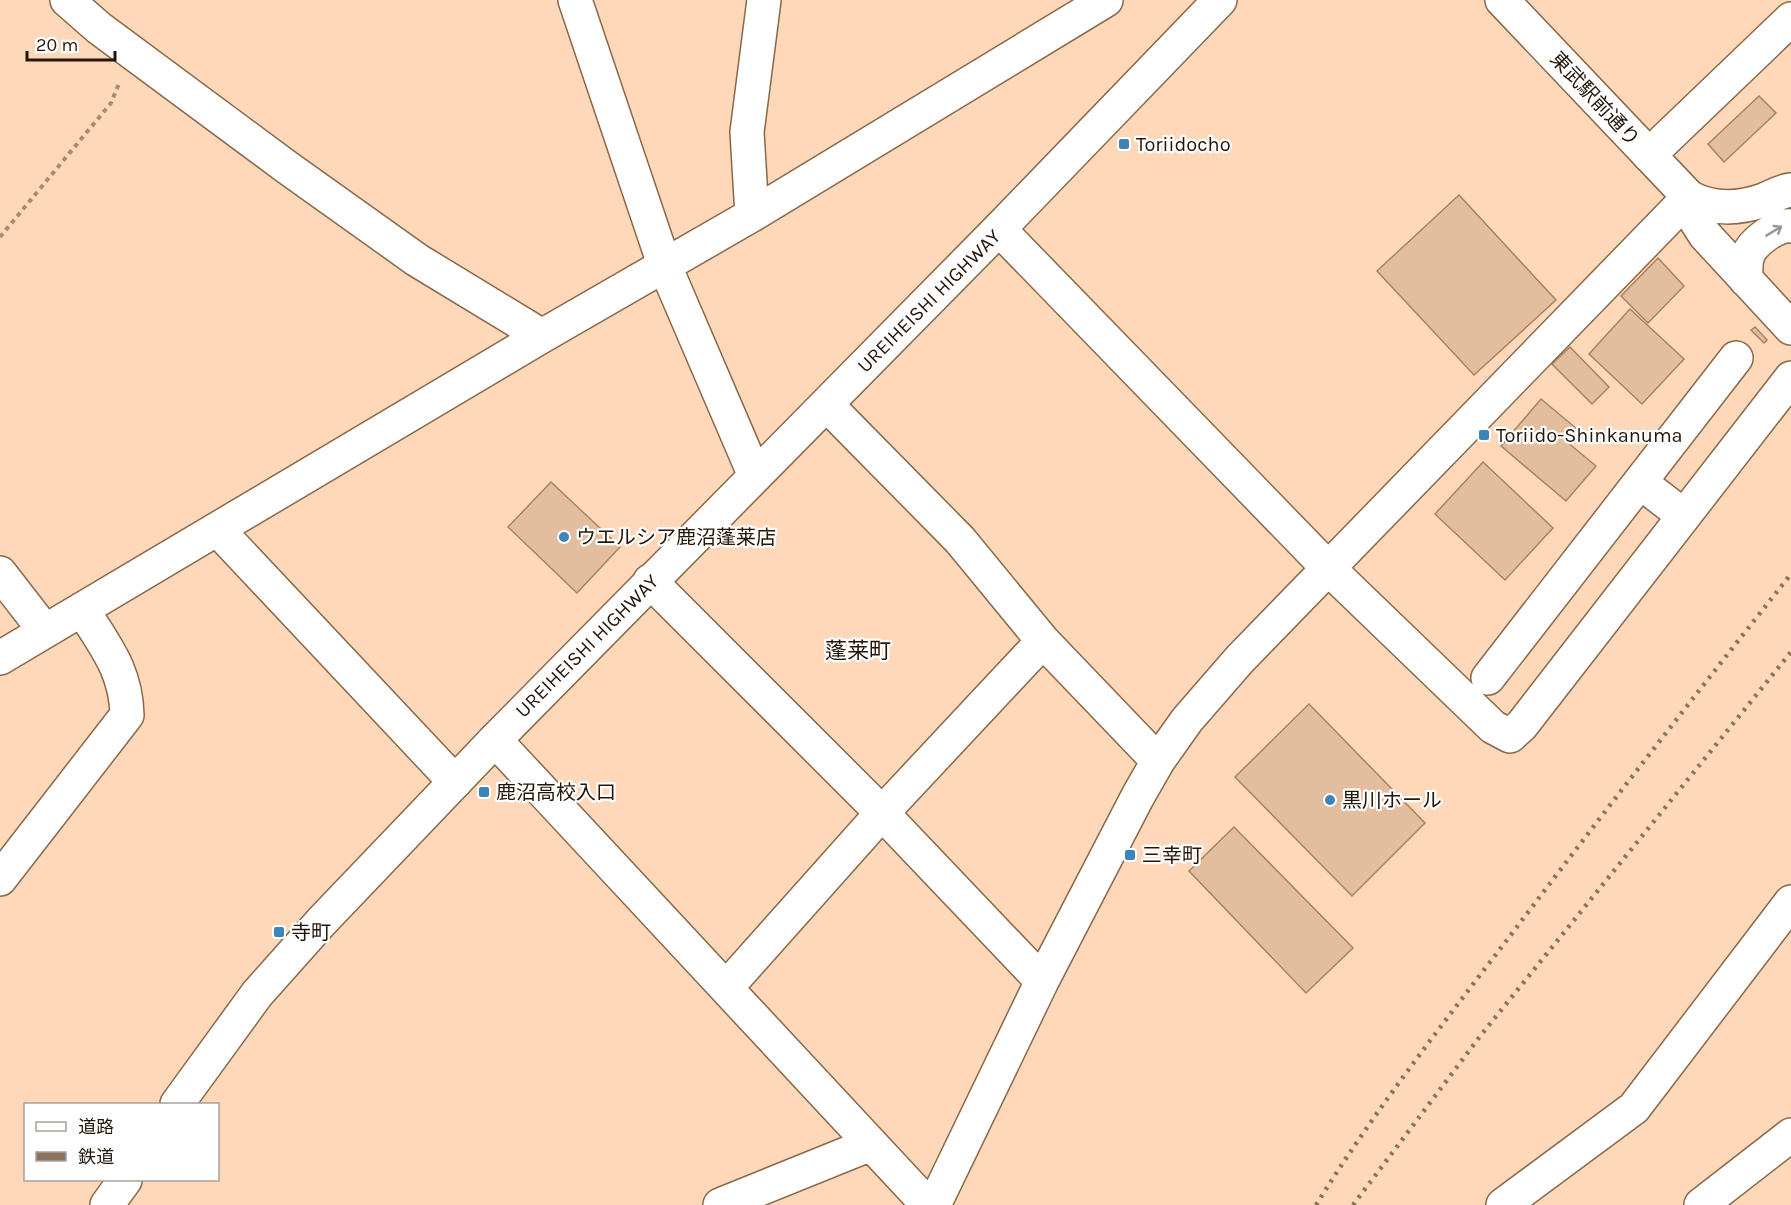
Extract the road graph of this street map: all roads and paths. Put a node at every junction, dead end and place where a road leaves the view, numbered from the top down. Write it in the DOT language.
graph roads {
  1 [pos="67,0"];
  2 [pos="575,0"];
  3 [pos="764,0"];
  4 [pos="1106,0"];
  5 [pos="1220,0"];
  6 [pos="1508,2"];
  7 [pos="1791,19"];
  8 [pos="133,52"];
  9 [pos="1649,155"];
  10 [pos="1791,190"];
  11 [pos="1689,197"];
  12 [pos="1745,207"];
  13 [pos="752,215"];
  14 [pos="1791,226"];
  15 [pos="999,230"];
  16 [pos="0,237"];
  17 [pos="664,264"];
  18 [pos="1738,272"];
  19 [pos="1791,328"];
  20 [pos="542,336"];
  21 [pos="1736,358"];
  22 [pos="1791,378"];
  23 [pos="827,405"];
  24 [pos="755,476"];
  25 [pos="1640,482"];
  26 [pos="1684,516"];
  27 [pos="218,530"];
  28 [pos="1328,568"];
  29 [pos="0,573"];
  30 [pos="650,581"];
  31 [pos="82,609"];
  32 [pos="45,631"];
  33 [pos="1043,641"];
  34 [pos="0,658"];
  35 [pos="1488,678"];
  36 [pos="495,740"];
  37 [pos="1158,761"];
  38 [pos="454,782"];
  39 [pos="882,813"];
  40 [pos="0,879"];
  41 [pos="1791,902"];
  42 [pos="1042,981"];
  43 [pos="726,988"];
  44 [pos="178,1103"];
  45 [pos="1791,1135"];
  46 [pos="871,1144"];
  47 [pos="124,1181"];
  48 [pos="107,1205"];
  49 [pos="720,1205"];
  50 [pos="928,1205"];
  51 [pos="934,1205"];
  52 [pos="1503,1205"];
  53 [pos="1701,1205"];
  1 -- 8 [label="main road"];
  2 -- 17 [label="main road"];
  3 -- 13 [label="main road"];
  4 -- 13 [label="main road"];
  5 -- 15 [label="main road, UREIHEISHI HIGHWAY"];
  6 -- 9 [label="main road, 東武駅前通り"];
  7 -- 9 [label="main road"];
  8 -- 16 [label="path"];
  8 -- 20 [label="main road"];
  9 -- 11 [label="main road, 東武駅前通り"];
  10 -- 12 [label="main road"];
  11 -- 12 [label="main road"];
  11 -- 18 [label="main road"];
  11 -- 28 [label="main road"];
  12 -- 18 [label="main road"];
  13 -- 17 [label="main road"];
  18 -- 14 [label="main road, one-way"];
  15 -- 23 [label="main road, UREIHEISHI HIGHWAY"];
  15 -- 28 [label="main road"];
  17 -- 20 [label="main road"];
  17 -- 24 [label="main road"];
  18 -- 19 [label="main road"];
  20 -- 27 [label="main road"];
  21 -- 25 [label="main road"];
  22 -- 26 [label="main road"];
  23 -- 24 [label="main road, UREIHEISHI HIGHWAY"];
  23 -- 33 [label="main road"];
  24 -- 30 [label="main road, UREIHEISHI HIGHWAY"];
  25 -- 26 [label="main road"];
  25 -- 35 [label="main road"];
  26 -- 28 [label="main road"];
  27 -- 31 [label="main road"];
  27 -- 38 [label="main road"];
  28 -- 37 [label="main road"];
  29 -- 32 [label="main road"];
  30 -- 36 [label="main road, UREIHEISHI HIGHWAY"];
  30 -- 39 [label="main road"];
  31 -- 32 [label="main road"];
  31 -- 40 [label="main road"];
  32 -- 34 [label="main road"];
  33 -- 37 [label="main road"];
  33 -- 39 [label="main road"];
  36 -- 38 [label="main road, UREIHEISHI HIGHWAY"];
  36 -- 43 [label="main road"];
  37 -- 42 [label="main road"];
  38 -- 44 [label="main road, UREIHEISHI HIGHWAY"];
  39 -- 42 [label="main road"];
  39 -- 43 [label="main road"];
  41 -- 52 [label="main road"];
  42 -- 51 [label="main road"];
  43 -- 46 [label="main road"];
  45 -- 53 [label="main road"];
  46 -- 49 [label="main road"];
  46 -- 50 [label="main road"];
  47 -- 48 [label="main road"];
}
